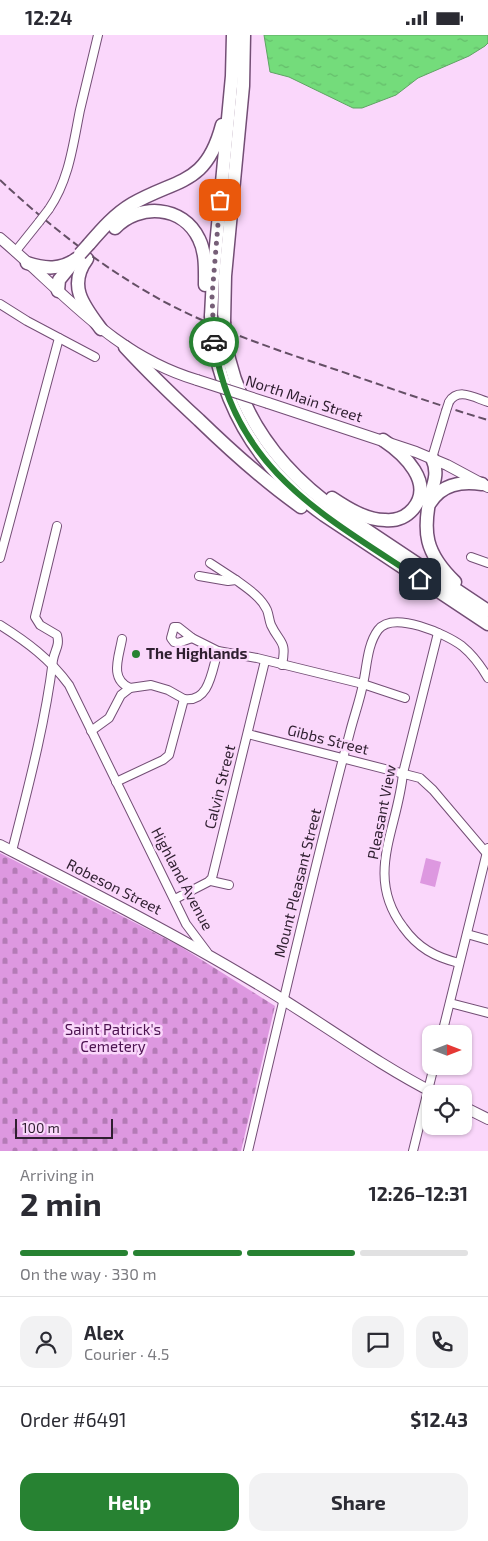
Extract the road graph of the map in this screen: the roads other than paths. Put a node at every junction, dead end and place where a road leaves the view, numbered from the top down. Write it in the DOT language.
graph roads {
  1 [pos="98,35"];
  2 [pos="233,35"];
  3 [pos="244,35"];
  4 [pos="232,76"];
  5 [pos="0,239"];
  6 [pos="93,246"];
  7 [pos="15,252"];
  8 [pos="81,257"];
  9 [pos="27,263"];
  10 [pos="58,291"];
  11 [pos="0,304"];
  12 [pos="208,315"];
  13 [pos="101,329"];
  14 [pos="59,338"];
  15 [pos="125,347"];
  16 [pos="95,357"];
  17 [pos="488,402"];
  18 [pos="383,440"];
  19 [pos="275,454"];
  20 [pos="432,458"];
  21 [pos="485,486"];
  22 [pos="420,495"];
  23 [pos="427,510"];
  24 [pos="57,526"];
  25 [pos="360,539"];
  26 [pos="471,557"];
  27 [pos="0,559"];
  28 [pos="210,563"];
  29 [pos="488,563"];
  30 [pos="200,575"];
  31 [pos="236,580"];
  32 [pos="488,610"];
  33 [pos="488,624"];
  34 [pos="0,625"];
  35 [pos="438,633"];
  36 [pos="192,638"];
  37 [pos="122,639"];
  38 [pos="218,651"];
  39 [pos="265,661"];
  40 [pos="53,665"];
  41 [pos="282,665"];
  42 [pos="488,678"];
  43 [pos="363,684"];
  44 [pos="130,688"];
  45 [pos="405,697"];
  46 [pos="184,699"];
  47 [pos="92,731"];
  48 [pos="248,734"];
  49 [pos="343,759"];
  50 [pos="403,773"];
  51 [pos="116,783"];
  52 [pos="0,845"];
  53 [pos="12,851"];
  54 [pos="488,853"];
  55 [pos="211,881"];
  56 [pos="229,885"];
  57 [pos="175,899"];
  58 [pos="467,934"];
  59 [pos="488,939"];
  60 [pos="214,958"];
  61 [pos="459,963"];
  62 [pos="284,1001"];
  63 [pos="450,1003"];
  64 [pos="488,1013"];
  65 [pos="444,1025"];
  66 [pos="422,1086"];
  67 [pos="472,1111"];
  68 [pos="488,1119"];
  69 [pos="422,1123"];
  70 [pos="248,1151"];
  71 [pos="413,1151"];
  1 -- 7 [label="street, bridge"];
  2 -- 4 [label="highway"];
  3 -- 19 [label="highway, bridge"];
  4 -- 6 [label="highway"];
  4 -- 12 [label="highway"];
  5 -- 7 [label="main road, North Main Street"];
  6 -- 8 [label="highway, bridge"];
  6 -- 12 [label="highway"];
  7 -- 9 [label="main road, North Main Street"];
  8 -- 9 [label="highway"];
  8 -- 10 [label="highway"];
  8 -- 13 [label="highway"];
  9 -- 10 [label="main road, North Main Street"];
  10 -- 13 [label="main road, North Main Street"];
  11 -- 14 [label="street"];
  12 -- 25 [label="highway"];
  13 -- 15 [label="main road, North Main Street"];
  14 -- 16 [label="street"];
  14 -- 27 [label="street"];
  15 -- 18 [label="main road, North Main Street, bridge"];
  15 -- 25 [label="highway"];
  17 -- 20 [label="street, bridge"];
  18 -- 20 [label="main road, North Main Street"];
  18 -- 22 [label="highway"];
  19 -- 22 [label="highway"];
  19 -- 32 [label="highway"];
  20 -- 21 [label="main road, North Main Street"];
  20 -- 22 [label="highway"];
  20 -- 23 [label="highway"];
  21 -- 23 [label="highway"];
  23 -- 32 [label="highway"];
  24 -- 40 [label="street"];
  25 -- 33 [label="highway"];
  26 -- 29 [label="street"];
  28 -- 31 [label="street"];
  30 -- 31 [label="street"];
  31 -- 41 [label="street"];
  34 -- 40 [label="street, Highland Avenue"];
  35 -- 42 [label="street"];
  35 -- 43 [label="street, Mount Pleasant Street"];
  35 -- 50 [label="street, Pleasant View"];
  36 -- 38 [label="street"];
  37 -- 44 [label="street"];
  38 -- 39 [label="street"];
  38 -- 46 [label="street"];
  39 -- 41 [label="street"];
  39 -- 48 [label="street, Calvin Street"];
  40 -- 47 [label="street, Highland Avenue"];
  40 -- 53 [label="street"];
  41 -- 43 [label="street"];
  43 -- 45 [label="street"];
  43 -- 49 [label="street, Mount Pleasant Street"];
  44 -- 46 [label="street"];
  44 -- 47 [label="street"];
  46 -- 51 [label="street"];
  47 -- 51 [label="street, Highland Avenue"];
  48 -- 49 [label="street, Gibbs Street"];
  48 -- 55 [label="street, Calvin Street"];
  49 -- 50 [label="street, Gibbs Street"];
  49 -- 62 [label="street, Mount Pleasant Street"];
  50 -- 54 [label="street, Gibbs Street"];
  50 -- 61 [label="street, Pleasant View"];
  51 -- 57 [label="street, Highland Avenue"];
  52 -- 53 [label="main road, Robeson Street"];
  53 -- 60 [label="main road, Robeson Street"];
  54 -- 58 [label="street"];
  55 -- 56 [label="street"];
  55 -- 57 [label="street"];
  57 -- 60 [label="street, Highland Avenue"];
  58 -- 59 [label="street"];
  58 -- 61 [label="street"];
  60 -- 62 [label="main road, Highland Avenue"];
  61 -- 63 [label="street"];
  62 -- 66 [label="main road, Highland Avenue"];
  62 -- 70 [label="street, Mount Pleasant Street"];
  63 -- 64 [label="street"];
  63 -- 65 [label="street"];
  67 -- 68 [label="main road"];
  69 -- 71 [label="street"];
}
